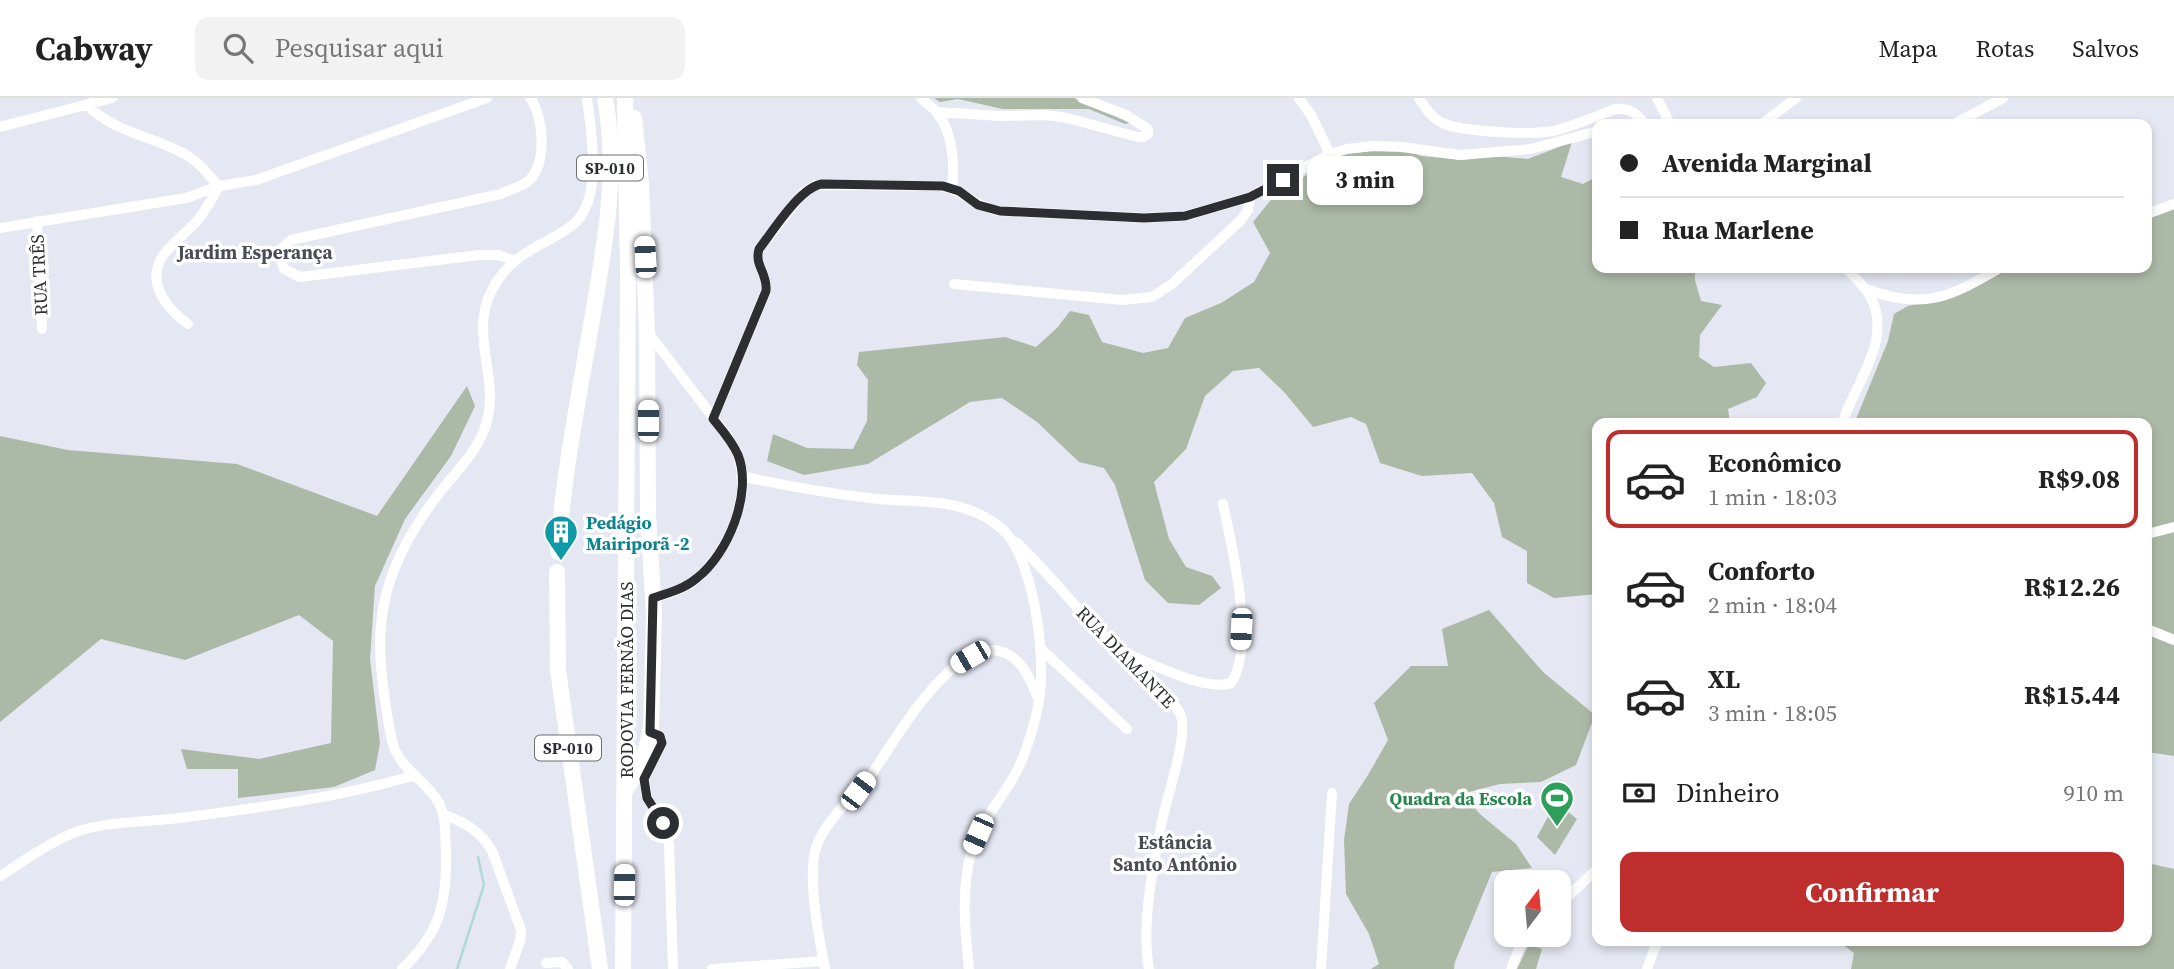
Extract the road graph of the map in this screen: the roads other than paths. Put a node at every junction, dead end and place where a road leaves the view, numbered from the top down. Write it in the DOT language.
graph roads {
  1 [pos="112,98"];
  2 [pos="487,98"];
  3 [pos="530,98"];
  4 [pos="587,98"];
  5 [pos="625,98"];
  6 [pos="631,98"];
  7 [pos="921,98"];
  8 [pos="1082,98"];
  9 [pos="1299,98"];
  10 [pos="1419,98"];
  11 [pos="1657,98"];
  12 [pos="1796,98"];
  13 [pos="2003,98"];
  14 [pos="603,100"];
  15 [pos="87,105"];
  16 [pos="937,112"];
  17 [pos="1641,119"];
  18 [pos="1668,119"];
  19 [pos="1769,119"];
  20 [pos="1963,119"];
  21 [pos="0,127"];
  22 [pos="1592,133"];
  23 [pos="1330,154"];
  24 [pos="219,186"];
  25 [pos="952,188"];
  26 [pos="1250,197"];
  27 [pos="2174,204"];
  28 [pos="2152,212"];
  29 [pos="37,221"];
  30 [pos="0,228"];
  31 [pos="514,260"];
  32 [pos="1851,273"];
  33 [pos="1992,273"];
  34 [pos="954,284"];
  35 [pos="1866,289"];
  36 [pos="188,324"];
  37 [pos="42,329"];
  38 [pos="647,331"];
  39 [pos="1845,418"];
  40 [pos="713,419"];
  41 [pos="741,476"];
  42 [pos="1223,504"];
  43 [pos="2174,527"];
  44 [pos="2152,533"];
  45 [pos="1009,536"];
  46 [pos="558,552"];
  47 [pos="557,572"];
  48 [pos="653,598"];
  49 [pos="2152,631"];
  50 [pos="2174,639"];
  51 [pos="1040,648"];
  52 [pos="1119,650"];
  53 [pos="1039,700"];
  54 [pos="1127,729"];
  55 [pos="650,732"];
  56 [pos="415,775"];
  57 [pos="625,791"];
  58 [pos="1332,793"];
  59 [pos="443,814"];
  60 [pos="1592,874"];
  61 [pos="0,876"];
  62 [pos="1572,893"];
  63 [pos="1656,946"];
  64 [pos="1520,947"];
  65 [pos="547,963"];
  66 [pos="824,965"];
  67 [pos="402,969"];
  68 [pos="510,969"];
  69 [pos="568,969"];
  70 [pos="600,969"];
  71 [pos="623,969"];
  72 [pos="673,969"];
  73 [pos="712,969"];
  74 [pos="970,969"];
  75 [pos="1149,969"];
  76 [pos="1321,969"];
  77 [pos="1511,969"];
  78 [pos="1647,969"];
  1 -- 15 [label="street"];
  2 -- 24 [label="street"];
  3 -- 31 [label="street"];
  4 -- 31 [label="street"];
  5 -- 57 [label="highway, RODOVIA FERNÃO DIAS / SP-010"];
  6 -- 38 [label="highway"];
  7 -- 16 [label="street"];
  8 -- 16 [label="street"];
  9 -- 23 [label="street"];
  10 -- 17 [label="street"];
  11 -- 18 [label="street"];
  12 -- 19 [label="street"];
  13 -- 20 [label="street"];
  14 -- 46 [label="highway, SP-010"];
  15 -- 21 [label="street"];
  15 -- 24 [label="street"];
  16 -- 25 [label="street"];
  22 -- 23 [label="street"];
  23 -- 26 [label="street"];
  24 -- 29 [label="street"];
  24 -- 36 [label="street"];
  25 -- 26 [label="street"];
  25 -- 40 [label="street"];
  26 -- 34 [label="street"];
  27 -- 28 [label="street"];
  29 -- 30 [label="street"];
  29 -- 37 [label="street, RUA TRÊS"];
  31 -- 56 [label="street"];
  32 -- 35 [label="street"];
  33 -- 35 [label="street"];
  35 -- 39 [label="street"];
  38 -- 40 [label="street"];
  38 -- 48 [label="highway"];
  40 -- 41 [label="street"];
  41 -- 45 [label="street, RUA DIAMANTE"];
  41 -- 48 [label="street"];
  42 -- 52 [label="street"];
  43 -- 44 [label="street"];
  45 -- 51 [label="street"];
  45 -- 52 [label="street, RUA DIAMANTE"];
  47 -- 70 [label="highway, SP-010"];
  48 -- 55 [label="highway"];
  49 -- 50 [label="street"];
  51 -- 53 [label="street"];
  51 -- 54 [label="street"];
  52 -- 75 [label="street, RUA DIAMANTE"];
  53 -- 66 [label="street"];
  53 -- 74 [label="street"];
  55 -- 57 [label="highway"];
  55 -- 72 [label="street"];
  56 -- 59 [label="street"];
  56 -- 61 [label="street"];
  57 -- 71 [label="highway, RODOVIA FERNÃO DIAS / SP-010"];
  58 -- 76 [label="street"];
  59 -- 67 [label="street"];
  59 -- 68 [label="street"];
  60 -- 62 [label="street"];
  63 -- 78 [label="street"];
  64 -- 77 [label="street"];
  65 -- 69 [label="street"];
  66 -- 73 [label="street"];
}
